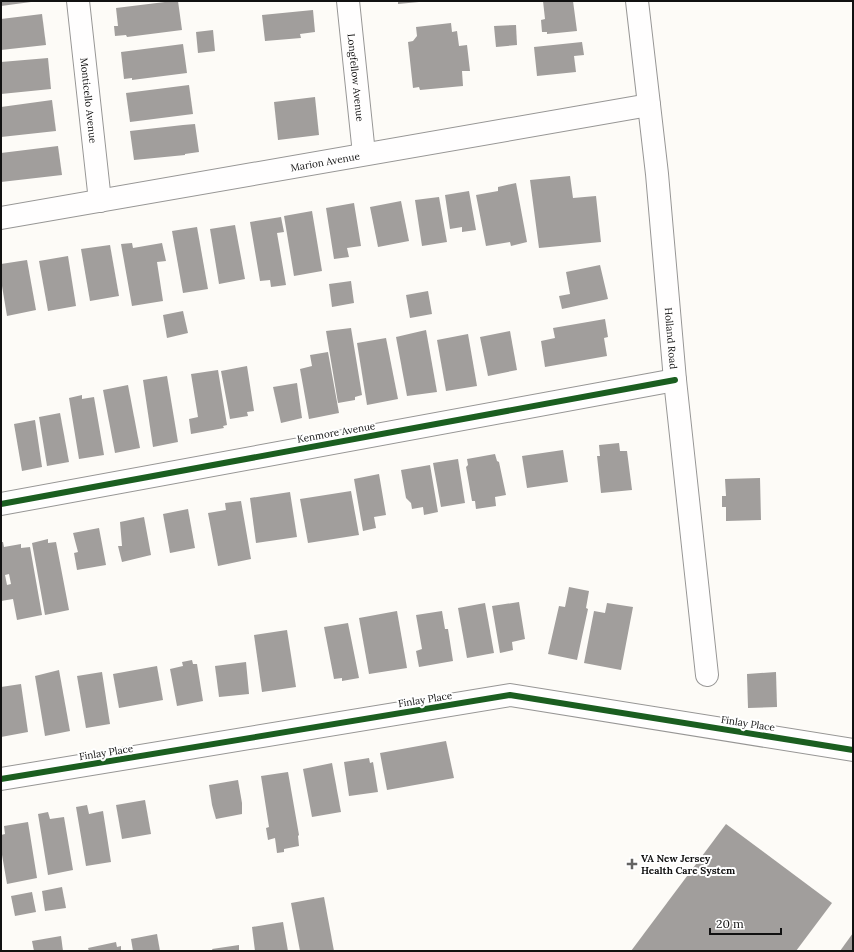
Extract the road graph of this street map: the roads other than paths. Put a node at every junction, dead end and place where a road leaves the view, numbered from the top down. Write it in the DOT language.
graph roads {
  1 [pos="78,1"];
  2 [pos="348,1"];
  3 [pos="637,1"];
  4 [pos="649,105"];
  5 [pos="364,154"];
  6 [pos="100,201"];
  7 [pos="1,218"];
  8 [pos="675,380"];
  9 [pos="1,504"];
  10 [pos="707,675"];
  11 [pos="853,750"];
  12 [pos="1,779"];
  1 -- 6 [label="street, Monticello Avenue"];
  2 -- 5 [label="street, Longfellow Avenue"];
  3 -- 4 [label="street, Holland Road"];
  4 -- 5 [label="street, Marion Avenue"];
  4 -- 8 [label="street, Holland Road"];
  5 -- 6 [label="street, Marion Avenue"];
  6 -- 7 [label="street, Marion Avenue"];
  8 -- 9 [label="street, Kenmore Avenue"];
  8 -- 10 [label="street, Holland Road"];
  11 -- 12 [label="street, Finlay Place"];
}
